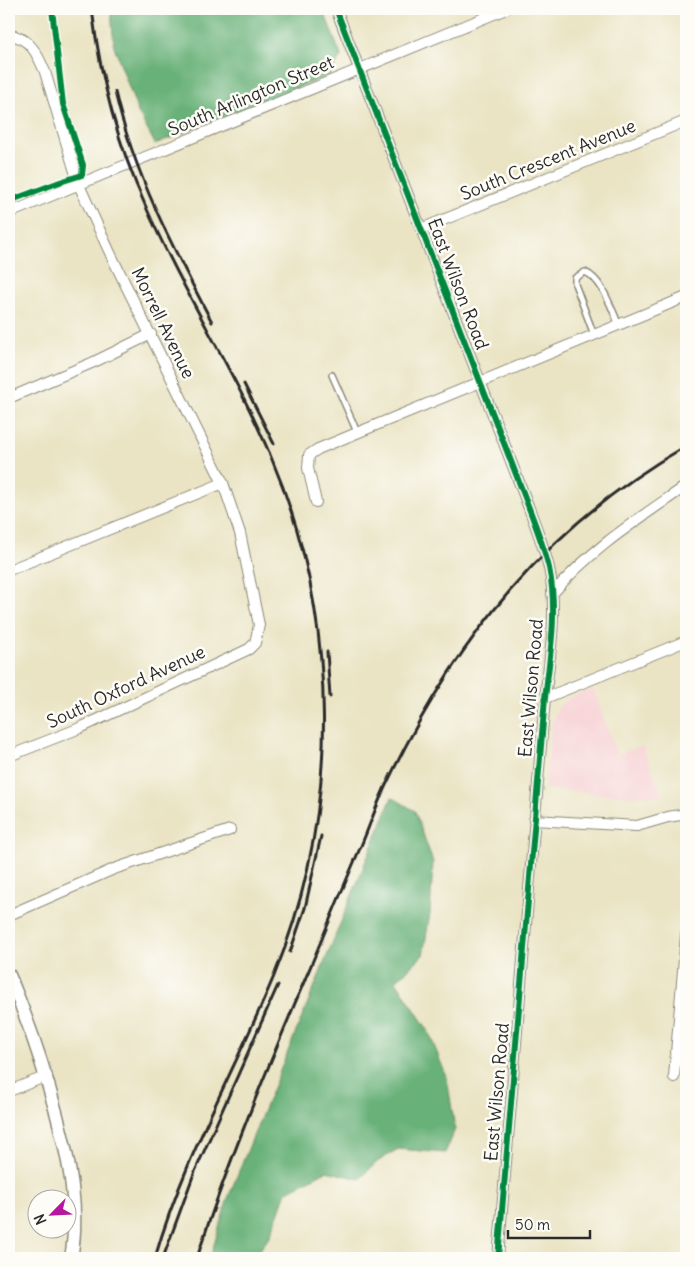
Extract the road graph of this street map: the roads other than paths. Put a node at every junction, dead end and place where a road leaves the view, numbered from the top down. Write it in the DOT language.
graph roads {
  1 [pos="336,9"];
  2 [pos="506,9"];
  3 [pos="9,35"];
  4 [pos="359,68"];
  5 [pos="686,121"];
  6 [pos="79,185"];
  7 [pos="9,213"];
  8 [pos="421,229"];
  9 [pos="686,297"];
  10 [pos="619,325"];
  11 [pos="151,334"];
  12 [pos="594,335"];
  13 [pos="332,375"];
  14 [pos="480,381"];
  15 [pos="9,398"];
  16 [pos="357,432"];
  17 [pos="223,483"];
  18 [pos="686,486"];
  19 [pos="316,502"];
  20 [pos="9,570"];
  21 [pos="552,594"];
  22 [pos="686,641"];
  23 [pos="255,643"];
  24 [pos="545,698"];
  25 [pos="9,756"];
  26 [pos="686,814"];
  27 [pos="534,820"];
  28 [pos="230,830"];
  29 [pos="9,915"];
  30 [pos="686,935"];
  31 [pos="9,975"];
  32 [pos="47,1076"];
  33 [pos="674,1077"];
  34 [pos="9,1091"];
  35 [pos="71,1258"];
  36 [pos="498,1258"];
  1 -- 4 [label="street, East Wilson Road"];
  2 -- 4 [label="street, South Arlington Street"];
  3 -- 6 [label="street, Morrell Avenue"];
  4 -- 6 [label="street, South Arlington Street"];
  4 -- 8 [label="street, East Wilson Road"];
  5 -- 8 [label="street, South Crescent Avenue"];
  6 -- 7 [label="street, South Arlington Street"];
  6 -- 11 [label="street, Morrell Avenue"];
  8 -- 14 [label="street, East Wilson Road"];
  9 -- 10 [label="street"];
  10 -- 12 [label="street"];
  10 -- 12 [label="lane"];
  11 -- 15 [label="street"];
  11 -- 17 [label="street, Morrell Avenue"];
  12 -- 14 [label="street"];
  13 -- 16 [label="lane"];
  14 -- 16 [label="street"];
  14 -- 21 [label="street, East Wilson Road"];
  16 -- 19 [label="street"];
  17 -- 20 [label="street"];
  17 -- 23 [label="street, Morrell Avenue"];
  18 -- 21 [label="street"];
  21 -- 24 [label="street, East Wilson Road"];
  22 -- 24 [label="street"];
  23 -- 25 [label="street, South Oxford Avenue"];
  24 -- 27 [label="street, East Wilson Road"];
  26 -- 27 [label="street"];
  27 -- 36 [label="street, East Wilson Road"];
  28 -- 29 [label="street"];
  30 -- 33 [label="street"];
  31 -- 32 [label="street"];
  32 -- 34 [label="street"];
  32 -- 35 [label="street"];
}
